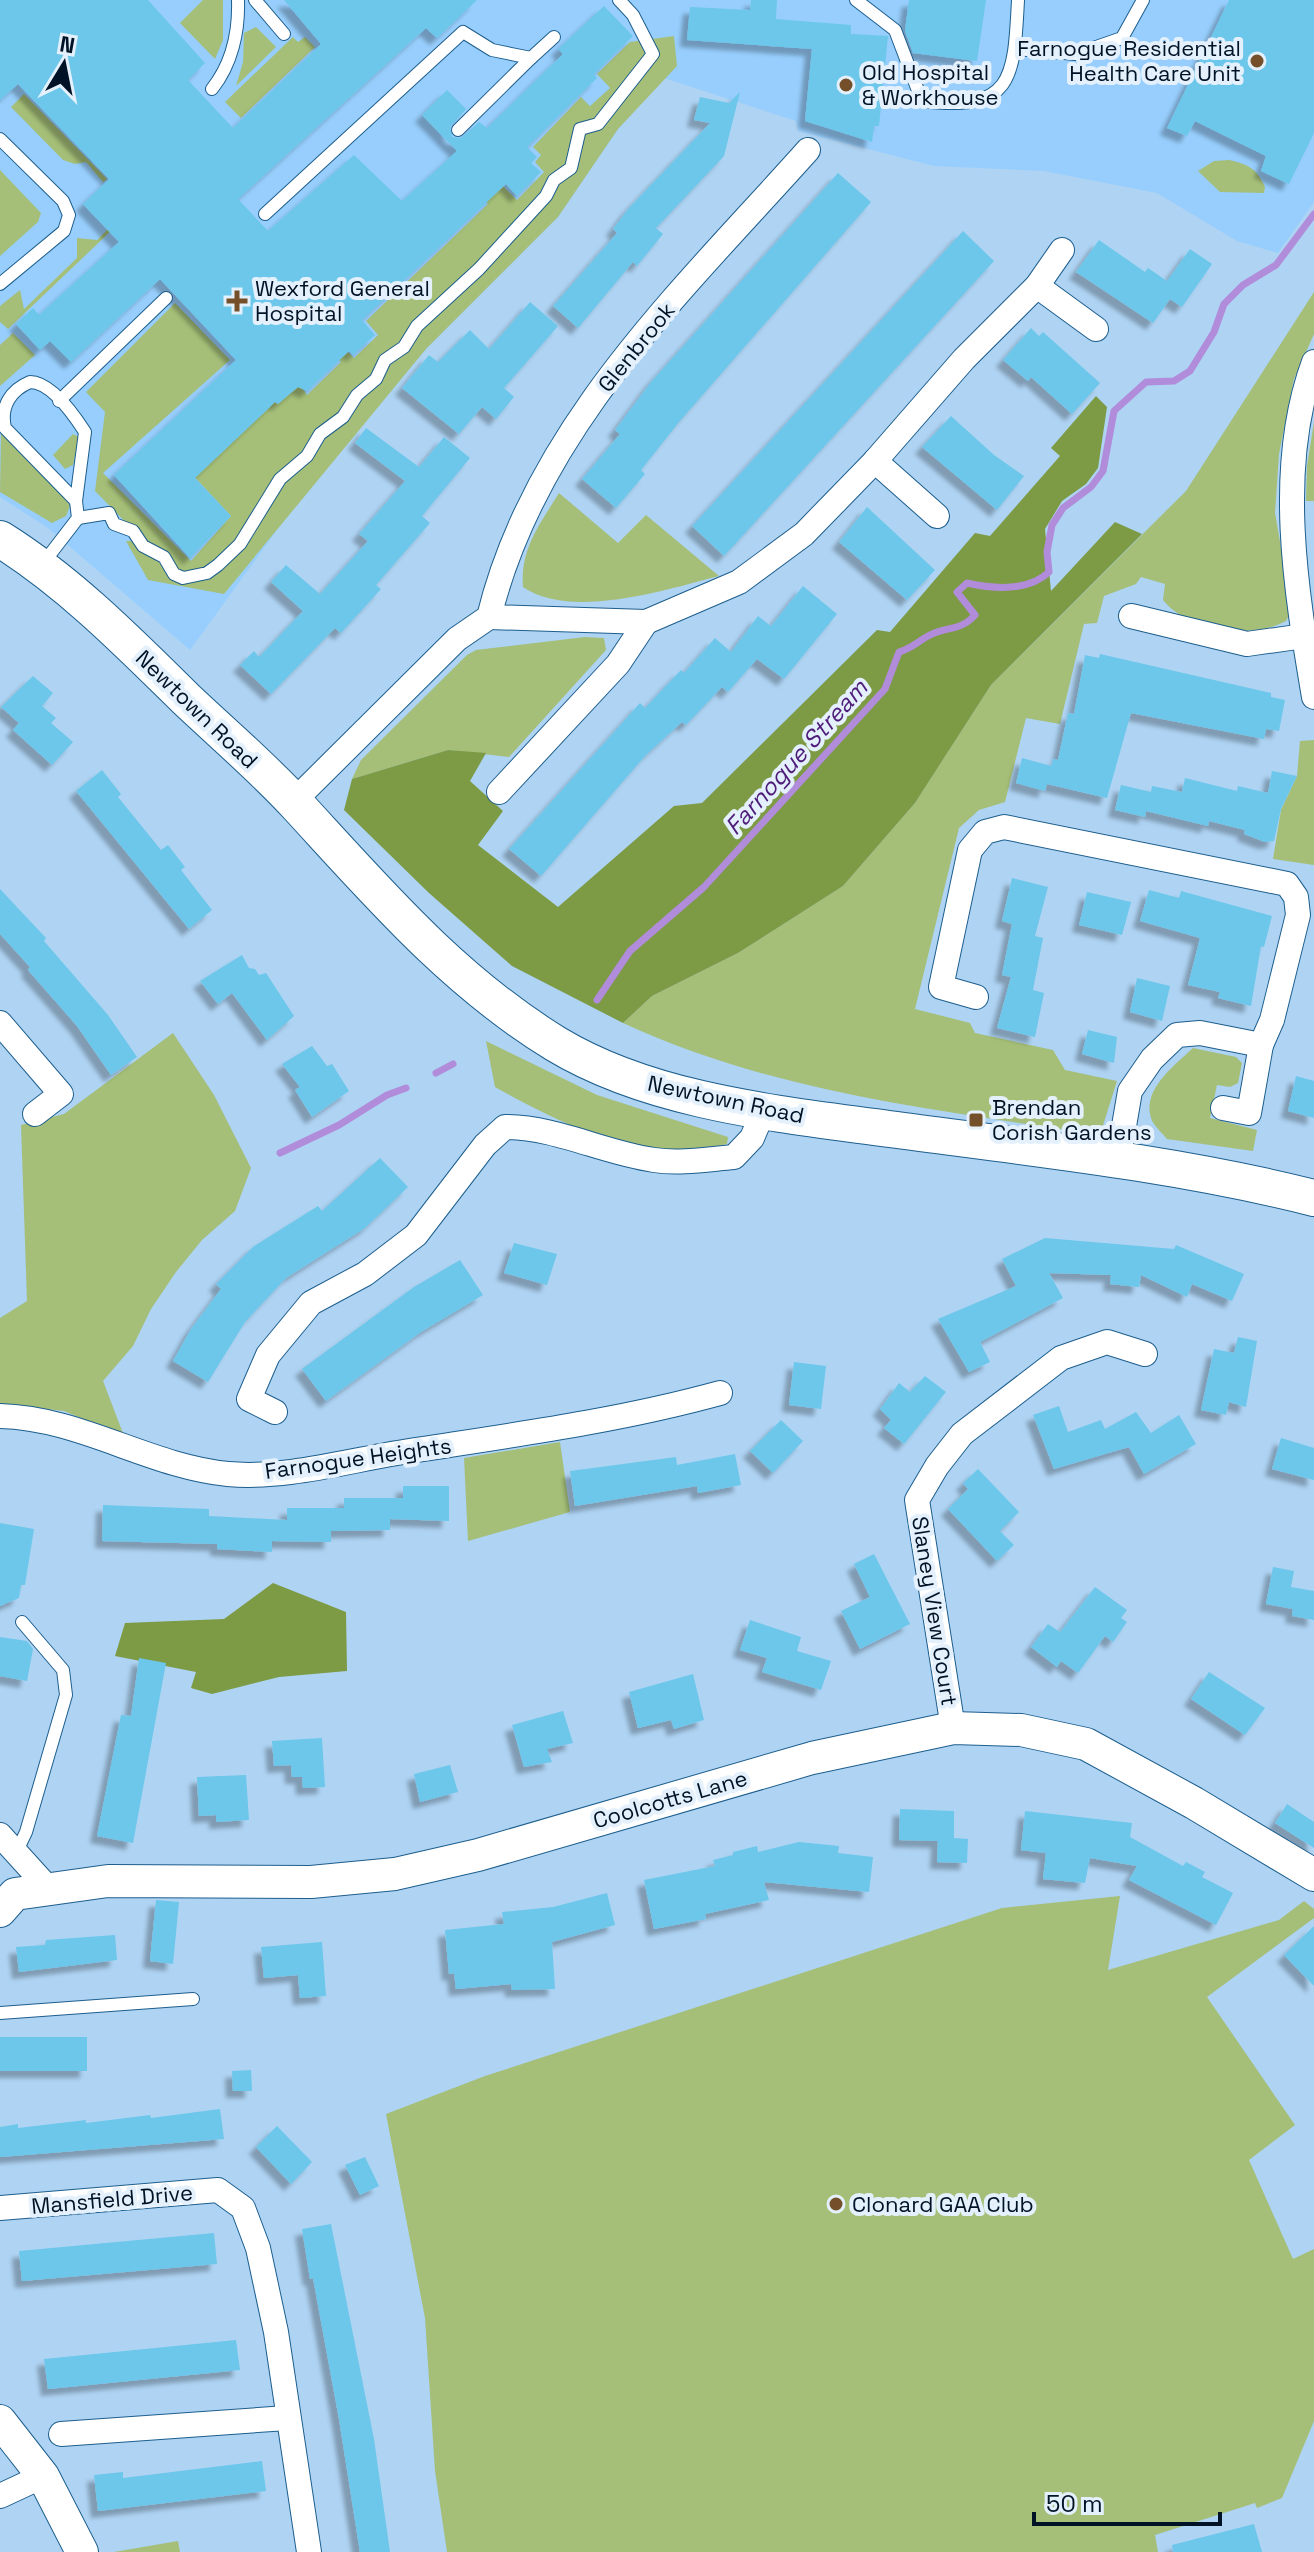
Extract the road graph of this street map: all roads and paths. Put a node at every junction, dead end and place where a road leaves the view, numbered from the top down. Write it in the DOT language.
graph roads {
  1 [pos="238,0"];
  2 [pos="255,0"];
  3 [pos="619,0"];
  4 [pos="856,0"];
  5 [pos="1018,0"];
  6 [pos="1143,0"];
  7 [pos="284,34"];
  8 [pos="554,37"];
  9 [pos="1015,49"];
  10 [pos="531,58"];
  11 [pos="212,89"];
  12 [pos="458,130"];
  13 [pos="0,139"];
  14 [pos="808,150"];
  15 [pos="265,214"];
  16 [pos="1062,250"];
  17 [pos="0,284"];
  18 [pos="1037,286"];
  19 [pos="166,298"];
  20 [pos="1096,329"];
  21 [pos="1314,362"];
  22 [pos="59,401"];
  23 [pos="875,461"];
  24 [pos="76,501"];
  25 [pos="937,516"];
  26 [pos="78,518"];
  27 [pos="1304,533"];
  28 [pos="0,539"];
  29 [pos="39,568"];
  30 [pos="1131,616"];
  31 [pos="489,617"];
  32 [pos="646,622"];
  33 [pos="1304,636"];
  34 [pos="1314,697"];
  35 [pos="499,792"];
  36 [pos="294,801"];
  37 [pos="976,997"];
  38 [pos="0,1023"];
  39 [pos="1261,1045"];
  40 [pos="1223,1108"];
  41 [pos="763,1112"];
  42 [pos="35,1114"];
  43 [pos="1118,1161"];
  44 [pos="1314,1198"];
  45 [pos="1145,1354"];
  46 [pos="720,1393"];
  47 [pos="275,1412"];
  48 [pos="0,1416"];
  49 [pos="22,1622"];
  50 [pos="953,1728"];
  51 [pos="9,1843"];
  52 [pos="1314,1875"];
  53 [pos="49,1889"];
  54 [pos="0,1911"];
  55 [pos="193,1999"];
  56 [pos="0,2013"];
  57 [pos="0,2208"];
  58 [pos="287,2418"];
  59 [pos="0,2421"];
  60 [pos="61,2434"];
  61 [pos="43,2476"];
  62 [pos="0,2496"];
  63 [pos="82,2552"];
  64 [pos="309,2552"];
  1 -- 11 [label="lane"];
  2 -- 7 [label="lane"];
  3 -- 26 [label="lane"];
  4 -- 9 [label="lane"];
  5 -- 9 [label="lane"];
  6 -- 9 [label="lane"];
  8 -- 10 [label="lane"];
  10 -- 12 [label="lane"];
  10 -- 15 [label="lane"];
  13 -- 17 [label="lane"];
  14 -- 31 [label="street, Glenbrook"];
  16 -- 18 [label="street"];
  18 -- 20 [label="street"];
  18 -- 23 [label="street"];
  19 -- 22 [label="lane"];
  21 -- 27 [label="street"];
  22 -- 24 [label="lane"];
  22 -- 24 [label="lane"];
  23 -- 25 [label="street"];
  23 -- 32 [label="street"];
  24 -- 26 [label="lane"];
  26 -- 29 [label="lane"];
  27 -- 33 [label="street"];
  28 -- 29 [label="main road, Newtown Road"];
  29 -- 36 [label="main road, Newtown Road"];
  30 -- 33 [label="street"];
  31 -- 32 [label="street"];
  31 -- 36 [label="street"];
  32 -- 35 [label="street"];
  33 -- 34 [label="street"];
  36 -- 41 [label="main road, Newtown Road"];
  37 -- 39 [label="street"];
  38 -- 42 [label="street"];
  39 -- 40 [label="street"];
  39 -- 43 [label="street"];
  41 -- 43 [label="main road, Newtown Road"];
  41 -- 47 [label="street"];
  43 -- 44 [label="main road, Newtown Road"];
  45 -- 50 [label="street, Slaney View Court"];
  46 -- 48 [label="street, Farnogue Heights"];
  49 -- 51 [label="lane"];
  50 -- 52 [label="street, Coolcotts Lane"];
  50 -- 53 [label="street, Coolcotts Lane"];
  51 -- 53 [label="street"];
  53 -- 54 [label="street, Coolcotts Lane"];
  55 -- 56 [label="lane"];
  57 -- 58 [label="street, Mansfield Drive"];
  58 -- 60 [label="street"];
  58 -- 64 [label="street, Mansfield Drive"];
  59 -- 61 [label="street"];
  61 -- 62 [label="street"];
  61 -- 63 [label="street"];
}
